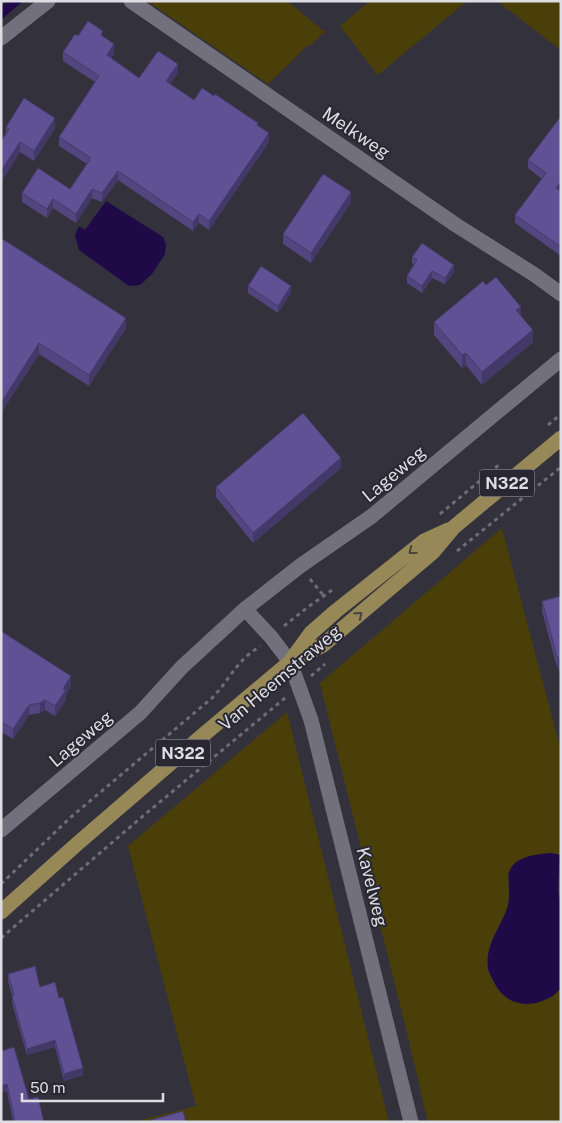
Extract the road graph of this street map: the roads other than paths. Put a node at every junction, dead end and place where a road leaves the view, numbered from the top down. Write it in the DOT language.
graph roads {
  1 [pos="48,1"];
  2 [pos="131,1"];
  3 [pos="1,38"];
  4 [pos="561,294"];
  5 [pos="561,359"];
  6 [pos="561,438"];
  7 [pos="245,609"];
  8 [pos="290,662"];
  9 [pos="1,830"];
  10 [pos="1,912"];
  11 [pos="411,1122"];
  1 -- 3 [label="street"];
  2 -- 4 [label="street, Melkweg"];
  5 -- 7 [label="street, Lageweg"];
  6 -- 8 [label="main road, Van Heemstraweg / N322"];
  7 -- 8 [label="street"];
  7 -- 9 [label="street, Lageweg"];
  8 -- 10 [label="main road, Van Heemstraweg / N322"];
  8 -- 11 [label="street, Kavelweg"];
}
